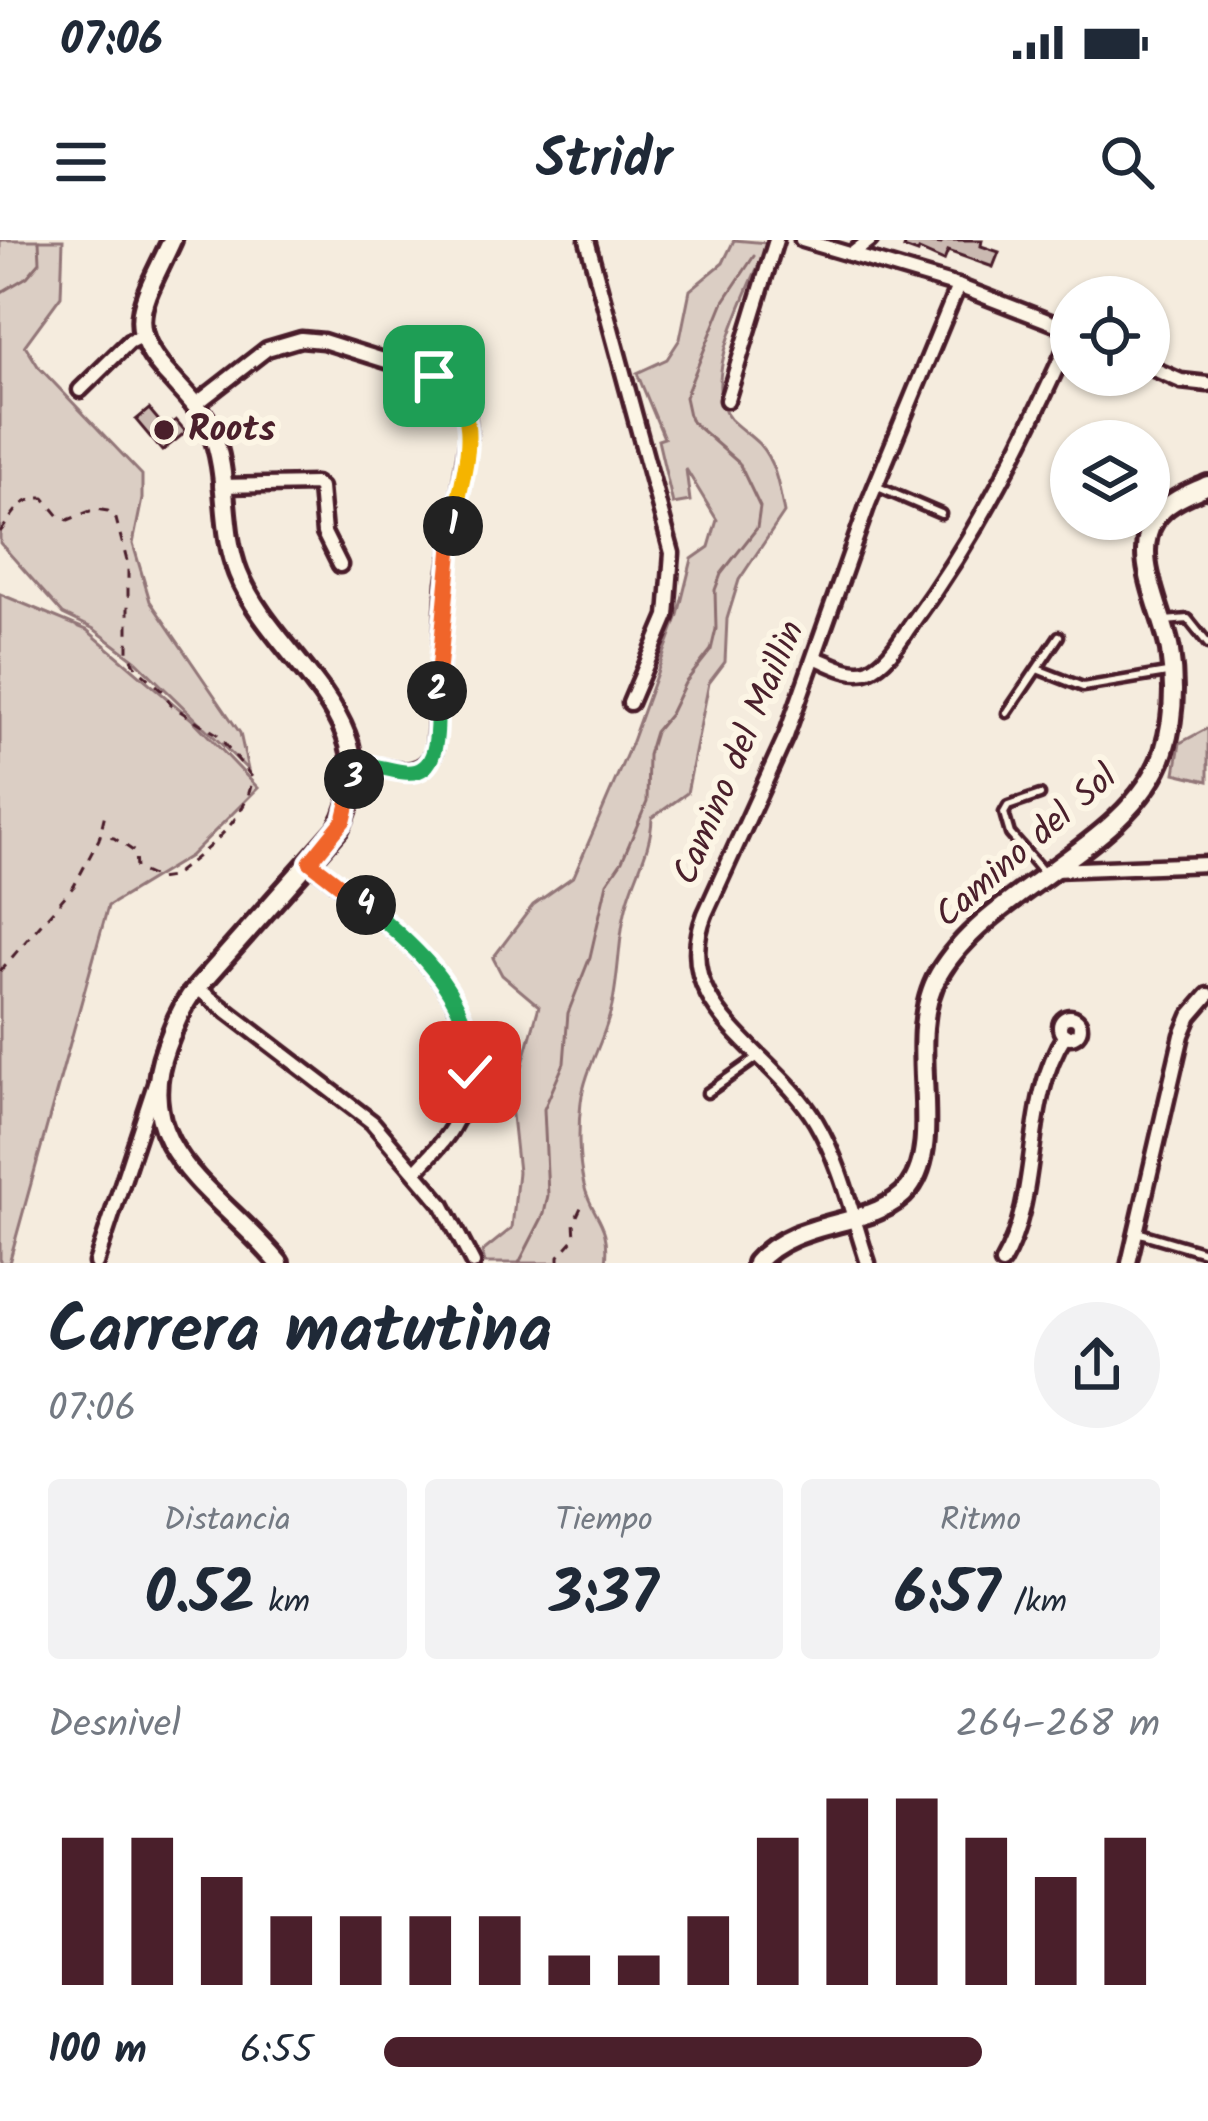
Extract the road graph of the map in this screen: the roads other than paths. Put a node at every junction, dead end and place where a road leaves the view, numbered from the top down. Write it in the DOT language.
graph roads {
  1 [pos="172,240"];
  2 [pos="586,240"];
  3 [pos="776,240"];
  4 [pos="802,240"];
  5 [pos="870,240"];
  6 [pos="852,254"];
  7 [pos="958,286"];
  8 [pos="1050,324"];
  9 [pos="141,335"];
  10 [pos="1170,376"];
  11 [pos="1050,378"];
  12 [pos="1208,384"];
  13 [pos="80,390"];
  14 [pos="727,400"];
  15 [pos="195,405"];
  16 [pos="1208,485"];
  17 [pos="221,486"];
  18 [pos="875,486"];
  19 [pos="941,514"];
  20 [pos="340,565"];
  21 [pos="1164,621"];
  22 [pos="1059,636"];
  23 [pos="1208,644"];
  24 [pos="816,658"];
  25 [pos="1037,669"];
  26 [pos="1172,673"];
  27 [pos="630,703"];
  28 [pos="1007,713"];
  29 [pos="354,765"];
  30 [pos="1040,796"];
  31 [pos="310,862"];
  32 [pos="1208,864"];
  33 [pos="1049,873"];
  34 [pos="197,988"];
  35 [pos="1207,998"];
  36 [pos="1065,1035"];
  37 [pos="761,1055"];
  38 [pos="156,1080"];
  39 [pos="707,1093"];
  40 [pos="416,1171"];
  41 [pos="854,1216"];
  42 [pos="1137,1232"];
  43 [pos="1208,1253"];
  44 [pos="96,1263"];
  45 [pos="279,1263"];
  46 [pos="473,1263"];
  47 [pos="756,1263"];
  48 [pos="868,1263"];
  49 [pos="1001,1263"];
  50 [pos="1130,1263"];
  1 -- 9 [label="street"];
  2 -- 27 [label="street"];
  3 -- 14 [label="street"];
  4 -- 6 [label="street"];
  5 -- 6 [label="street"];
  6 -- 7 [label="street"];
  7 -- 8 [label="street"];
  7 -- 18 [label="street, Camino del Maillin"];
  9 -- 13 [label="street"];
  9 -- 15 [label="street"];
  10 -- 12 [label="street"];
  11 -- 24 [label="street"];
  15 -- 17 [label="street"];
  15 -- 29 [label="street"];
  16 -- 21 [label="street, Camino del Sol"];
  17 -- 20 [label="street"];
  17 -- 29 [label="street"];
  18 -- 19 [label="lane"];
  18 -- 24 [label="street, Camino del Maillin"];
  21 -- 23 [label="lane"];
  21 -- 26 [label="street, Camino del Sol"];
  22 -- 25 [label="lane"];
  24 -- 37 [label="street, Camino del Maillin"];
  25 -- 26 [label="lane"];
  25 -- 28 [label="lane"];
  26 -- 33 [label="street, Camino del Sol"];
  29 -- 31 [label="street"];
  30 -- 33 [label="lane"];
  31 -- 34 [label="street"];
  31 -- 40 [label="street"];
  32 -- 33 [label="street"];
  33 -- 41 [label="street, Camino del Sol"];
  34 -- 38 [label="street"];
  34 -- 40 [label="street"];
  35 -- 42 [label="street"];
  36 -- 49 [label="street"];
  37 -- 39 [label="lane"];
  37 -- 41 [label="street, Camino del Maillin"];
  38 -- 44 [label="street"];
  38 -- 45 [label="street"];
  40 -- 46 [label="street"];
  41 -- 47 [label="street, Camino del Sol"];
  41 -- 48 [label="street, Camino del Maillin"];
  42 -- 43 [label="lane"];
  42 -- 50 [label="street"];
}
